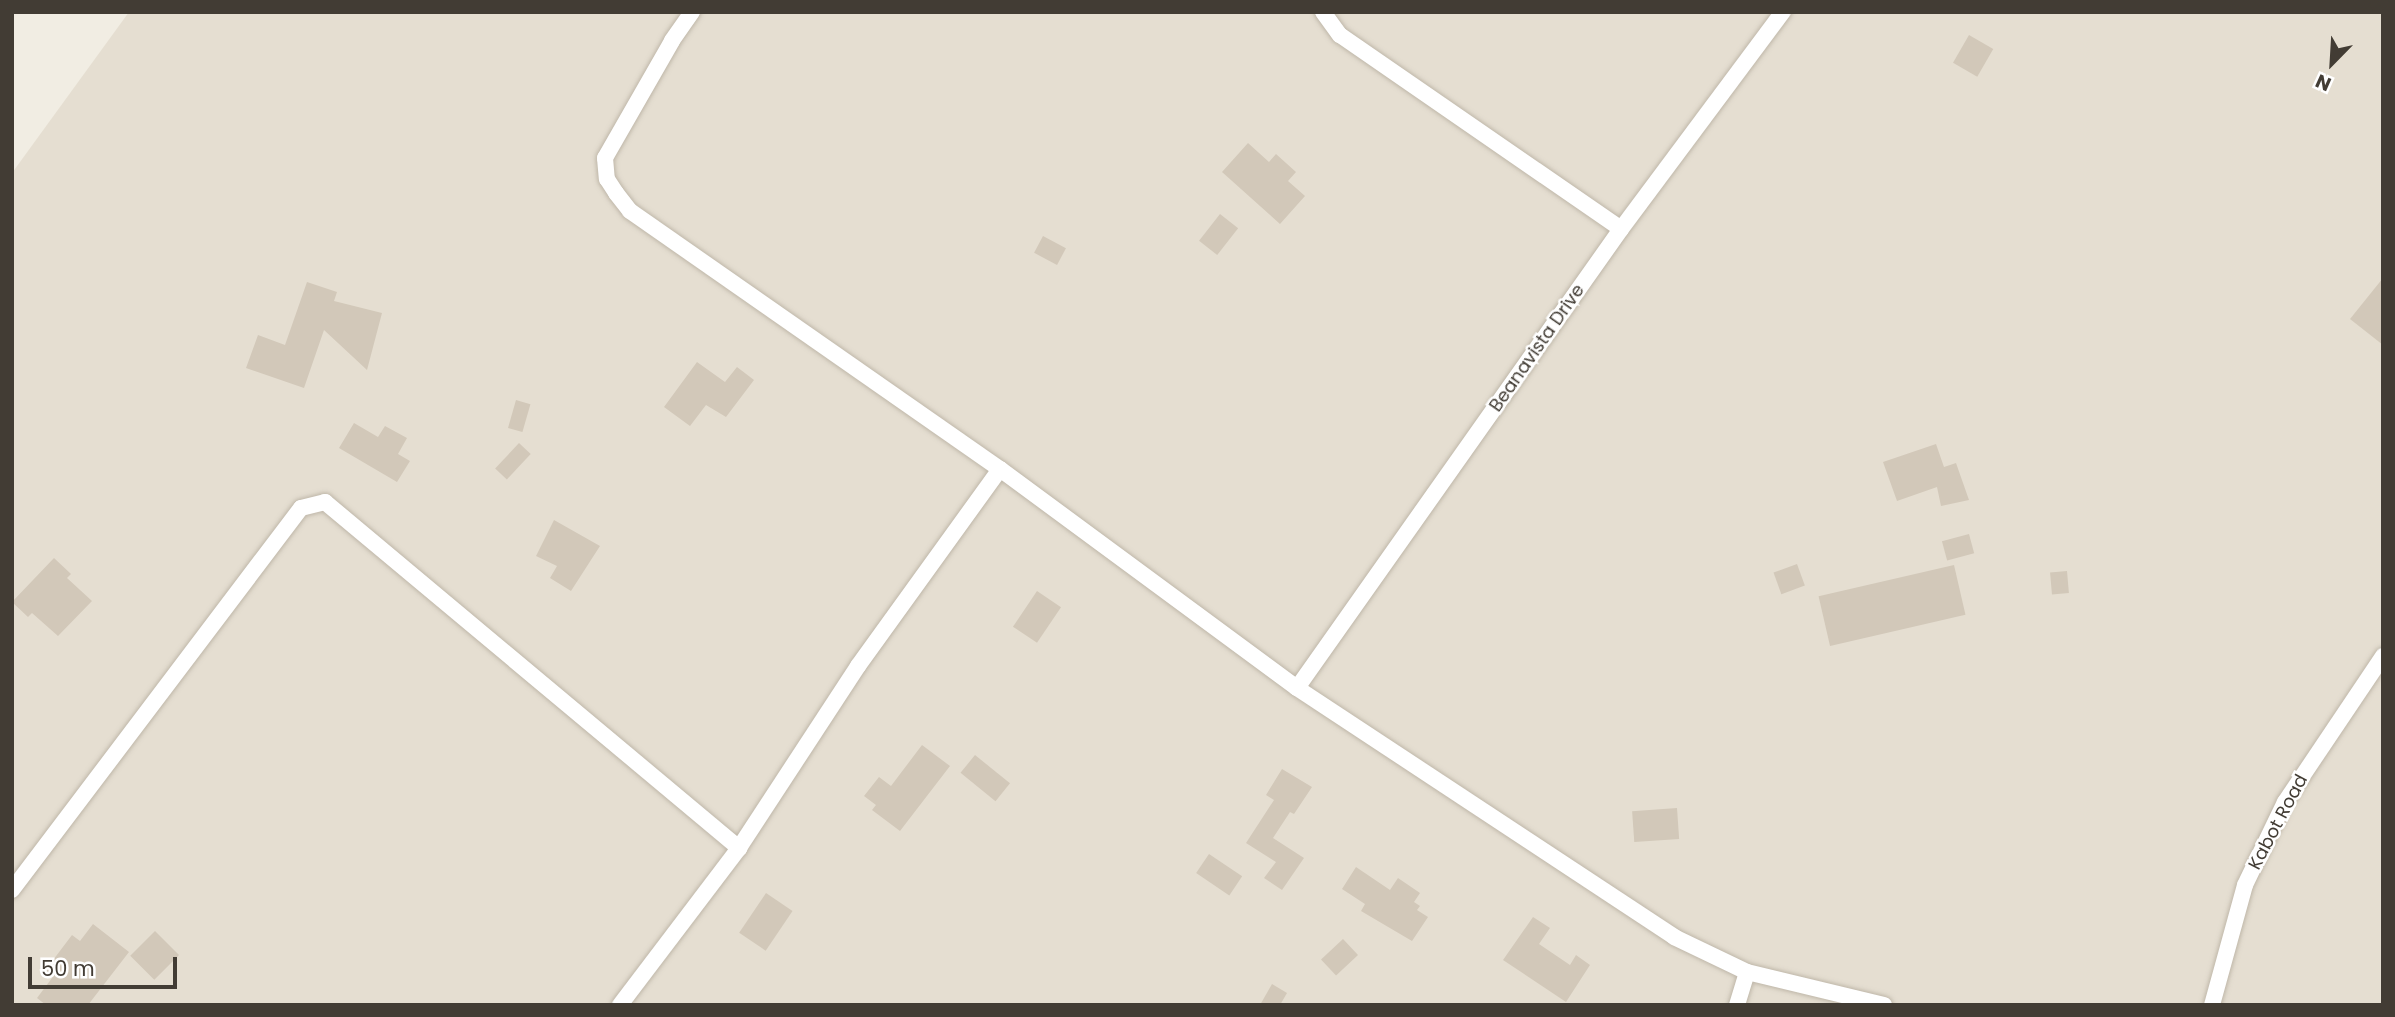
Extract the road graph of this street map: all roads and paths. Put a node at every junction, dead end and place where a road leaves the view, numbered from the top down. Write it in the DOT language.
graph roads {
  1 [pos="692,12"];
  2 [pos="1323,12"];
  3 [pos="1783,12"];
  4 [pos="1621,229"];
  5 [pos="1000,470"];
  6 [pos="2383,656"];
  7 [pos="1297,688"];
  8 [pos="738,848"];
  9 [pos="12,890"];
  10 [pos="1747,972"];
  11 [pos="620,1005"];
  12 [pos="1737,1005"];
  13 [pos="1884,1005"];
  14 [pos="2212,1005"];
  1 -- 5 [label="street"];
  2 -- 4 [label="street"];
  3 -- 4 [label="street, Beanavista Drive"];
  4 -- 7 [label="street, Beanavista Drive"];
  5 -- 7 [label="street"];
  5 -- 8 [label="street"];
  6 -- 14 [label="street, Kabot Road"];
  7 -- 10 [label="street"];
  8 -- 9 [label="street"];
  8 -- 11 [label="street"];
  10 -- 12 [label="street"];
  10 -- 13 [label="street"];
}
